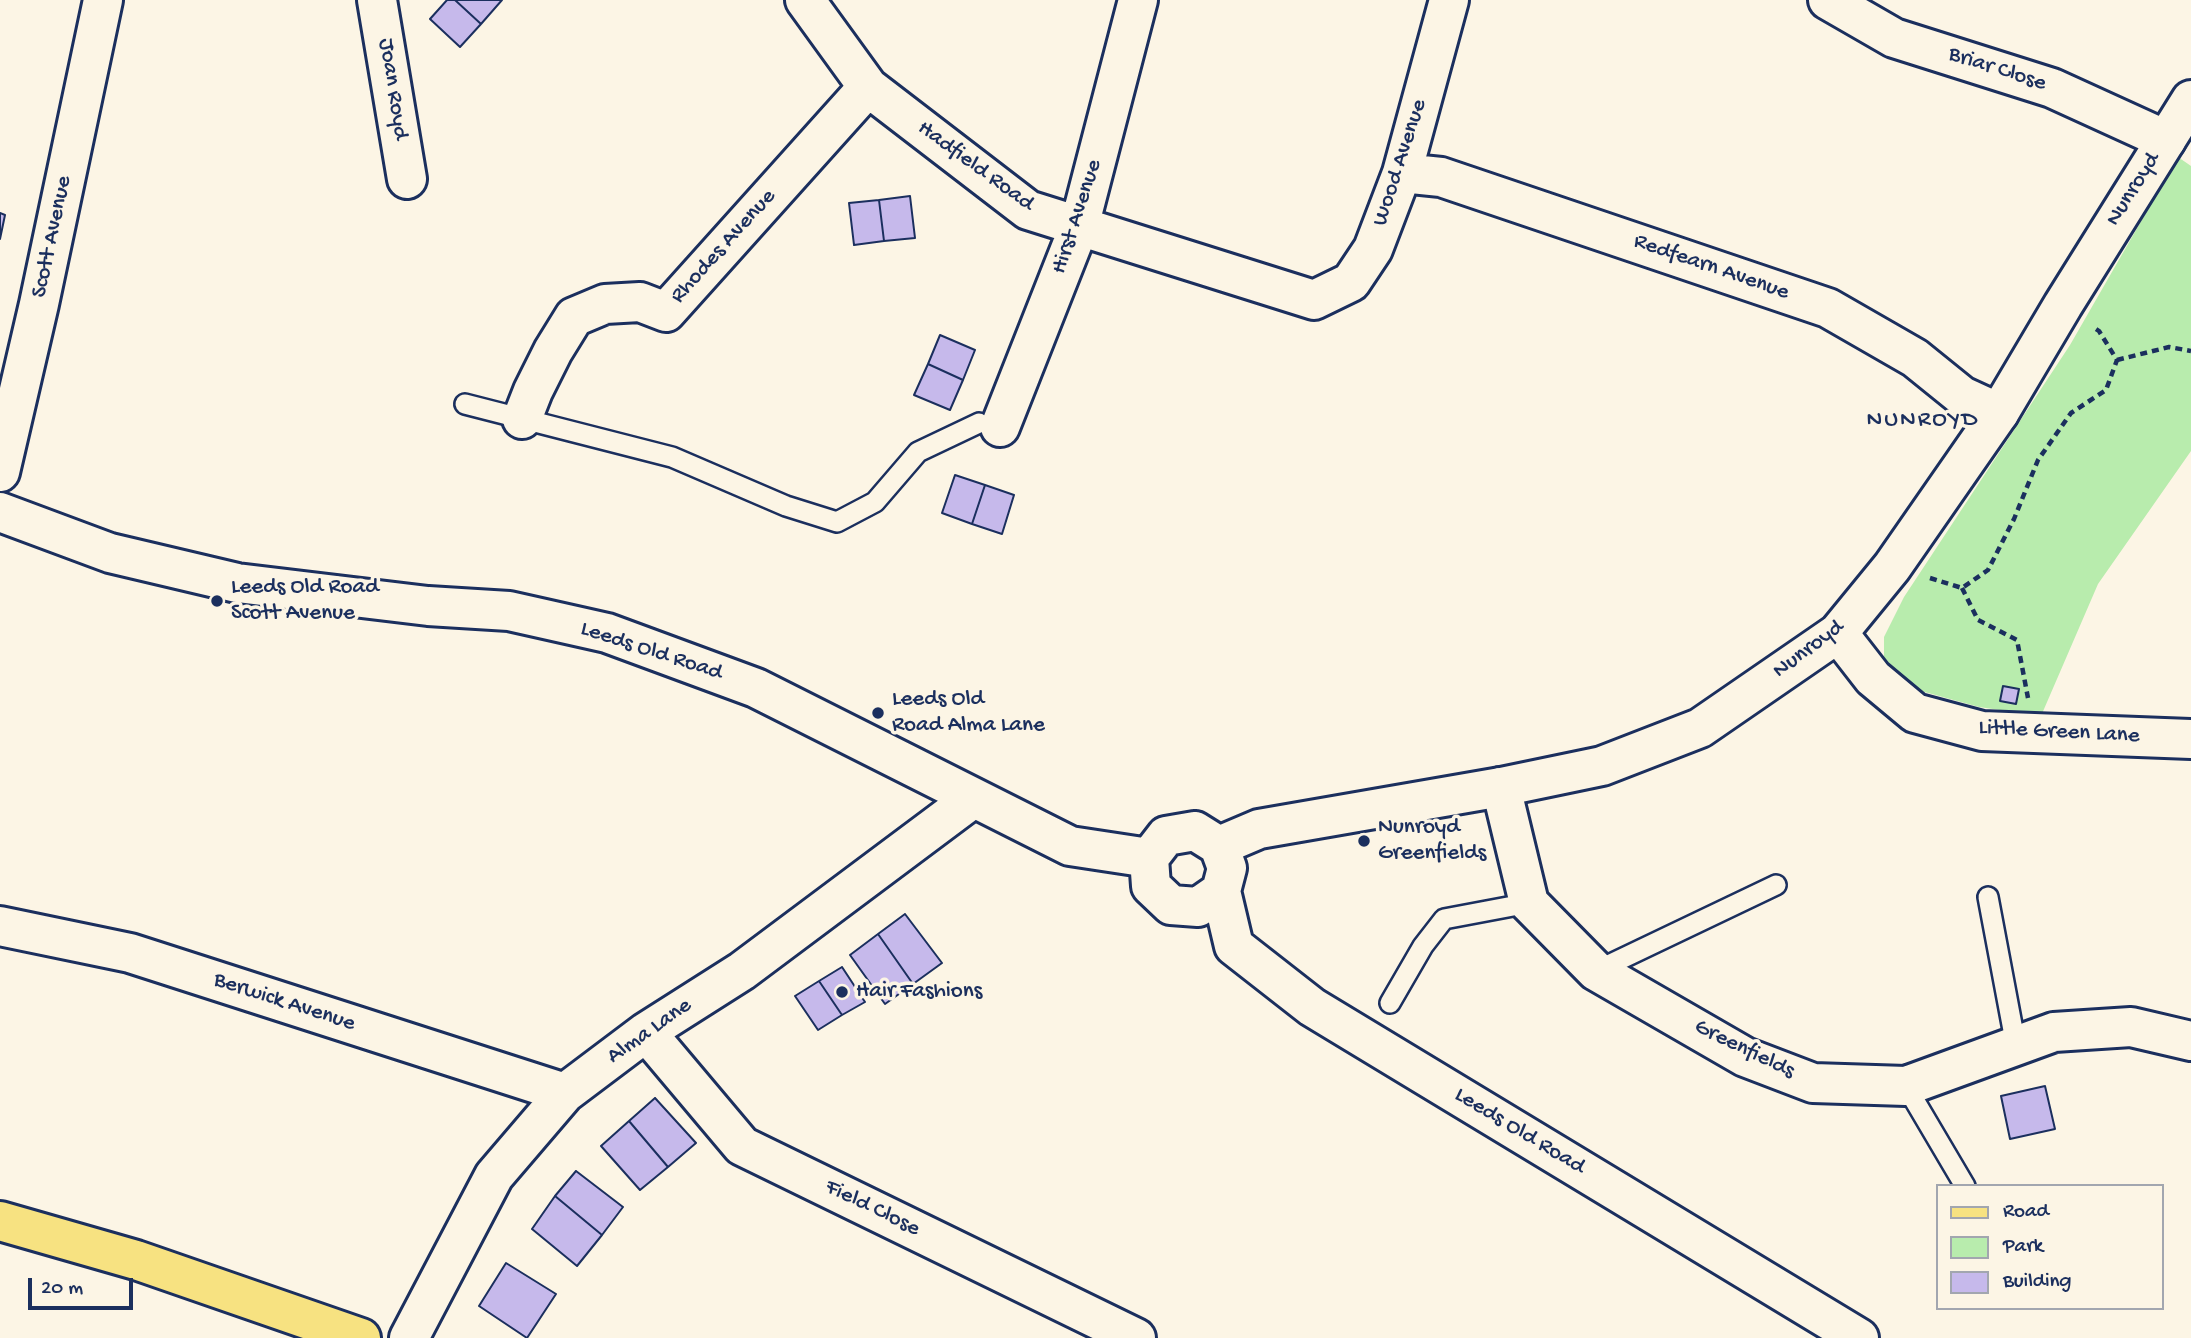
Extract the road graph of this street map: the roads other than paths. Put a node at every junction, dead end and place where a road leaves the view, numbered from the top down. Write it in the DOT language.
graph roads {
  1 [pos="103,0"];
  2 [pos="377,0"];
  3 [pos="805,0"];
  4 [pos="1138,0"];
  5 [pos="1449,0"];
  6 [pos="1828,0"];
  7 [pos="869,87"];
  8 [pos="2191,100"];
  9 [pos="2166,140"];
  10 [pos="1402,173"];
  11 [pos="407,179"];
  12 [pos="1079,227"];
  13 [pos="1314,300"];
  14 [pos="465,404"];
  15 [pos="1999,413"];
  16 [pos="522,419"];
  17 [pos="1000,430"];
  18 [pos="0,472"];
  19 [pos="0,512"];
  20 [pos="1838,633"];
  21 [pos="2191,739"];
  22 [pos="1501,787"];
  23 [pos="972,799"];
  24 [pos="1219,846"];
  25 [pos="1149,859"];
  26 [pos="1776,885"];
  27 [pos="1221,891"];
  28 [pos="1988,897"];
  29 [pos="1529,903"];
  30 [pos="0,926"];
  31 [pos="1596,971"];
  32 [pos="1390,1003"];
  33 [pos="646,1032"];
  34 [pos="2191,1041"];
  35 [pos="2016,1046"];
  36 [pos="1906,1086"];
  37 [pos="565,1093"];
  38 [pos="1964,1184"];
  39 [pos="0,1221"];
  40 [pos="361,1338"];
  41 [pos="409,1338"];
  42 [pos="1136,1338"];
  43 [pos="1859,1338"];
  1 -- 18 [label="street, Scott Avenue"];
  2 -- 11 [label="street, Joan Royd"];
  3 -- 7 [label="street, Hadfield Road"];
  4 -- 12 [label="street, Hirst Avenue"];
  5 -- 10 [label="street, Wood Avenue"];
  6 -- 9 [label="street, Briar Close"];
  7 -- 12 [label="street, Hadfield Road"];
  7 -- 16 [label="street, Rhodes Avenue"];
  8 -- 9 [label="street, Nunroyd"];
  9 -- 15 [label="street, Nunroyd"];
  10 -- 13 [label="street, Wood Avenue"];
  10 -- 15 [label="street, Redfearn Avenue"];
  12 -- 13 [label="street, Hadfield Road"];
  12 -- 17 [label="street, Hirst Avenue"];
  14 -- 16 [label="lane"];
  15 -- 20 [label="street, Nunroyd"];
  16 -- 17 [label="lane"];
  19 -- 23 [label="street, Leeds Old Road"];
  20 -- 21 [label="street, Little Green Lane"];
  20 -- 22 [label="street, Nunroyd"];
  22 -- 24 [label="street, Nunroyd"];
  22 -- 29 [label="street"];
  23 -- 25 [label="street, Leeds Old Road"];
  23 -- 33 [label="street, Alma Lane"];
  24 -- 25 [label="street"];
  24 -- 27 [label="street, Leeds Old Road"];
  25 -- 27 [label="street"];
  26 -- 31 [label="lane"];
  27 -- 43 [label="street, Leeds Old Road"];
  28 -- 35 [label="lane"];
  29 -- 31 [label="street, Greenfields"];
  29 -- 32 [label="lane"];
  30 -- 37 [label="street, Berwick Avenue"];
  31 -- 36 [label="street, Greenfields"];
  33 -- 37 [label="street, Alma Lane"];
  33 -- 42 [label="street, Field Close"];
  34 -- 35 [label="street, Greenfields"];
  35 -- 36 [label="street, Greenfields"];
  36 -- 38 [label="lane"];
  37 -- 41 [label="street, Alma Lane"];
  39 -- 40 [label="main road"];
}
